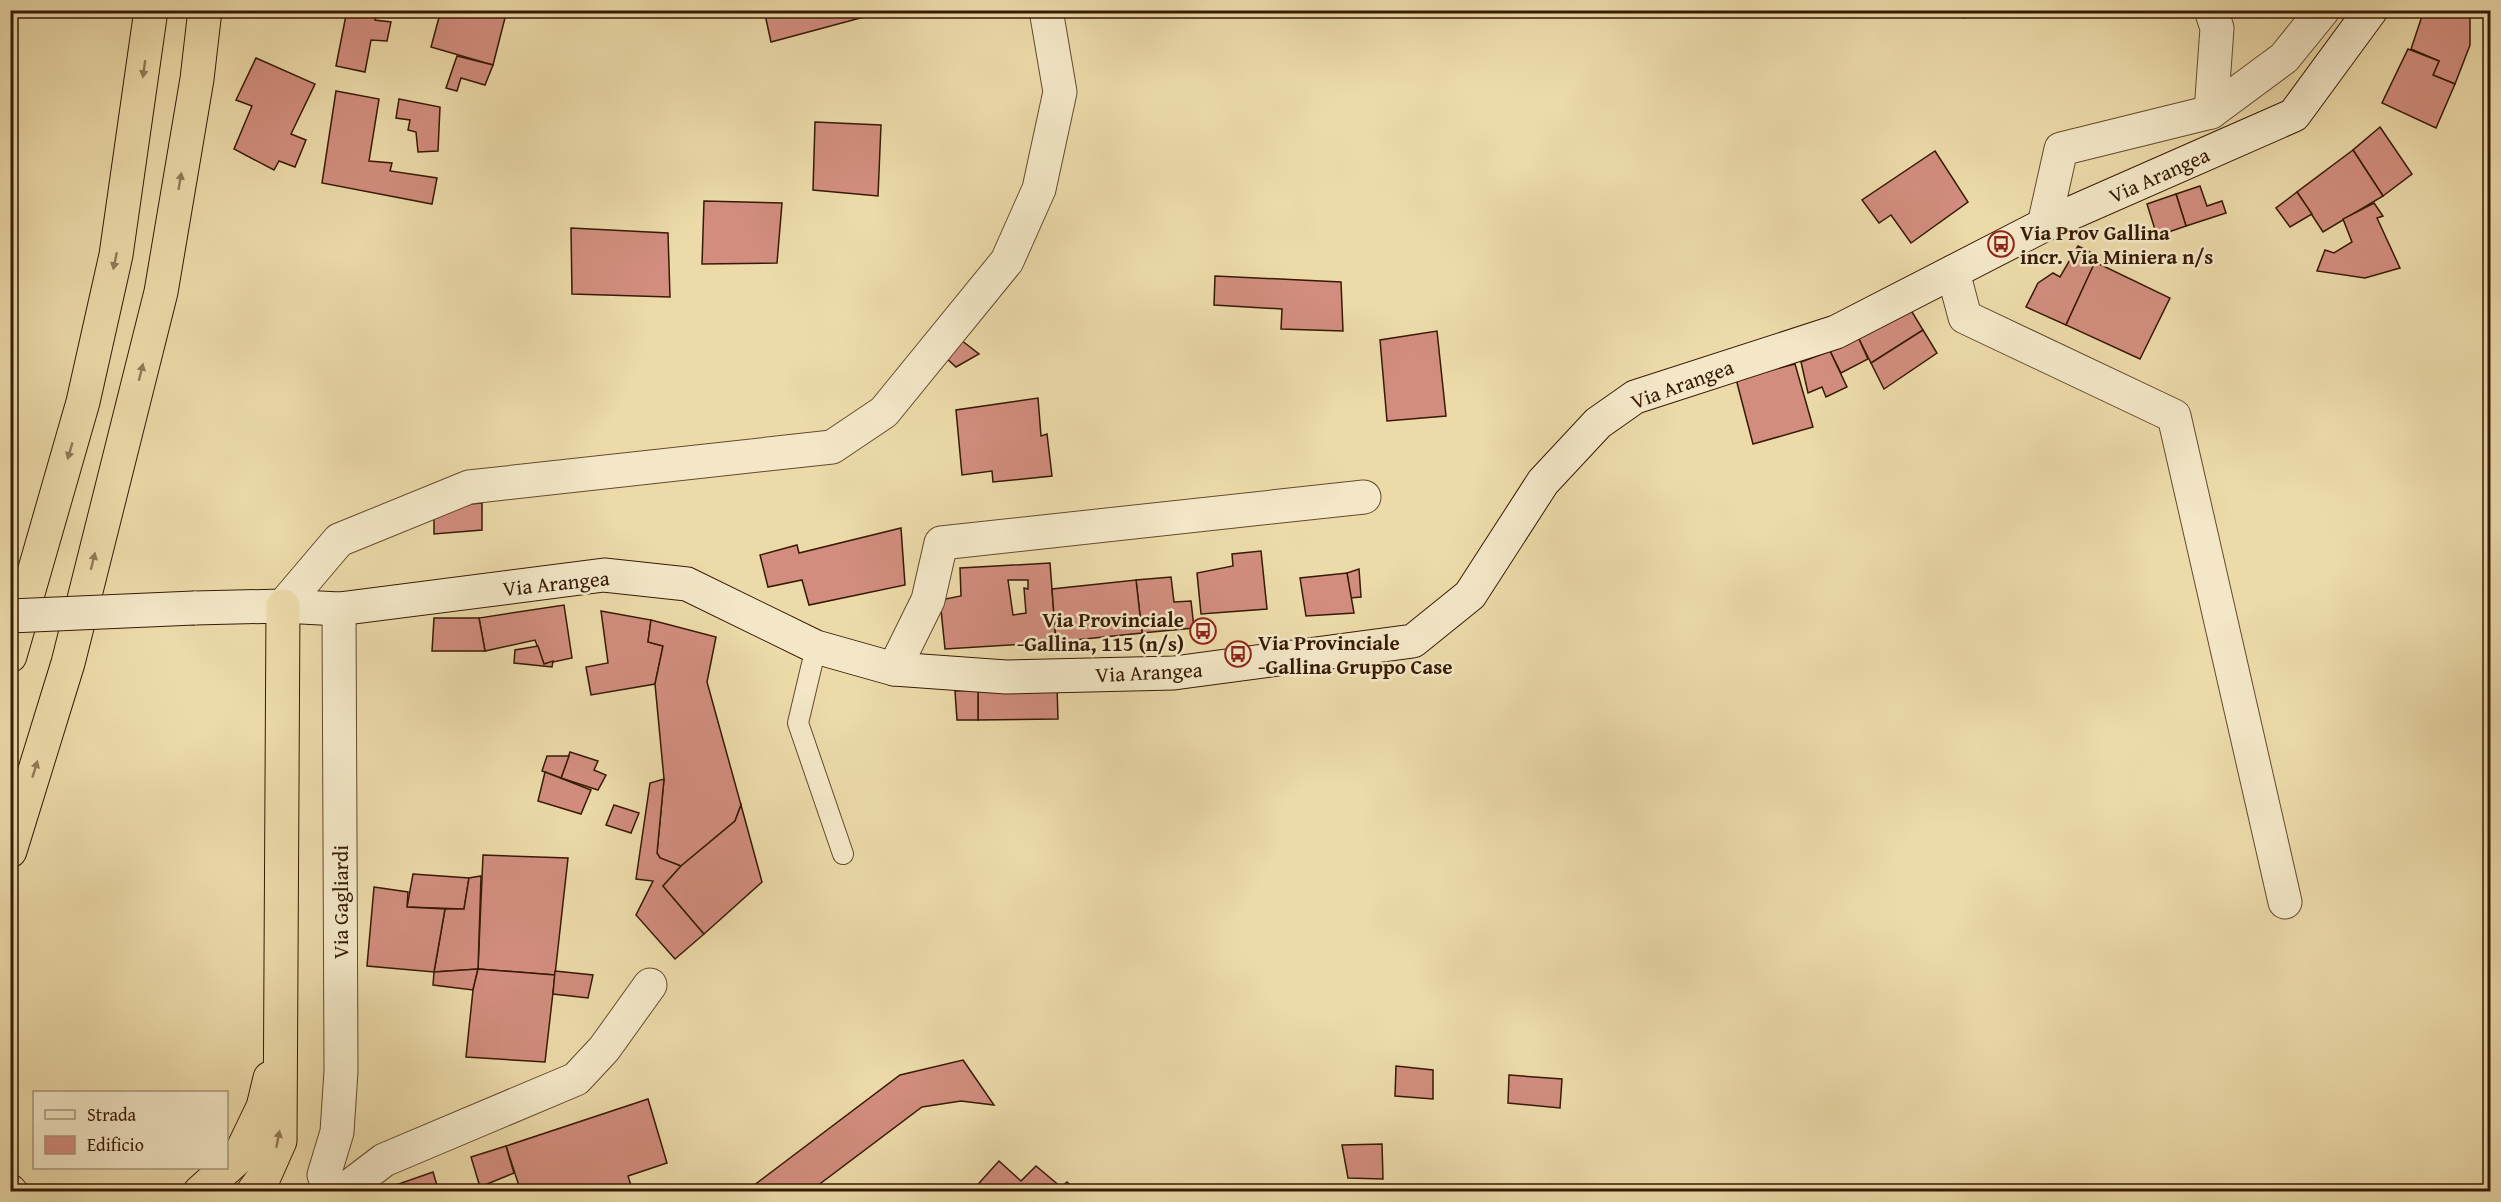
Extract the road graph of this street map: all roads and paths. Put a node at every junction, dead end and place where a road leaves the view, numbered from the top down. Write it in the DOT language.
graph roads {
  1 [pos="151,10"];
  2 [pos="205,10"];
  3 [pos="1046,10"];
  4 [pos="2211,10"];
  5 [pos="2323,10"];
  6 [pos="2371,10"];
  7 [pos="2211,112"];
  8 [pos="2044,225"];
  9 [pos="1953,272"];
  10 [pos="1364,497"];
  11 [pos="283,606"];
  12 [pos="339,609"];
  13 [pos="11,641"];
  14 [pos="816,647"];
  15 [pos="894,669"];
  16 [pos="13,838"];
  17 [pos="843,854"];
  18 [pos="2285,902"];
  19 [pos="650,986"];
  20 [pos="282,1027"];
  21 [pos="228,1167"];
  22 [pos="225,1169"];
  23 [pos="328,1187"];
  24 [pos="200,1191"];
  25 [pos="253,1191"];
  1 -- 13 [label="highway, one-way"];
  16 -- 2 [label="highway, one-way"];
  3 -- 11 [label="street"];
  4 -- 7 [label="street"];
  5 -- 7 [label="street"];
  6 -- 8 [label="street, Via Arangea"];
  7 -- 8 [label="street"];
  8 -- 9 [label="street, Via Arangea"];
  9 -- 15 [label="street, Via Arangea"];
  9 -- 18 [label="street"];
  10 -- 15 [label="street"];
  11 -- 12 [label="street, Via Arangea"];
  11 -- 13 [label="street, Via Arangea, bridge"];
  11 -- 20 [label="highway"];
  12 -- 14 [label="street, Via Arangea"];
  12 -- 23 [label="street, Via Gagliardi"];
  14 -- 15 [label="street, Via Arangea"];
  14 -- 17 [label="lane"];
  19 -- 23 [label="street"];
  20 -- 21 [label="highway"];
  25 -- 20 [label="highway, one-way"];
  22 -- 24 [label="highway"];
}
